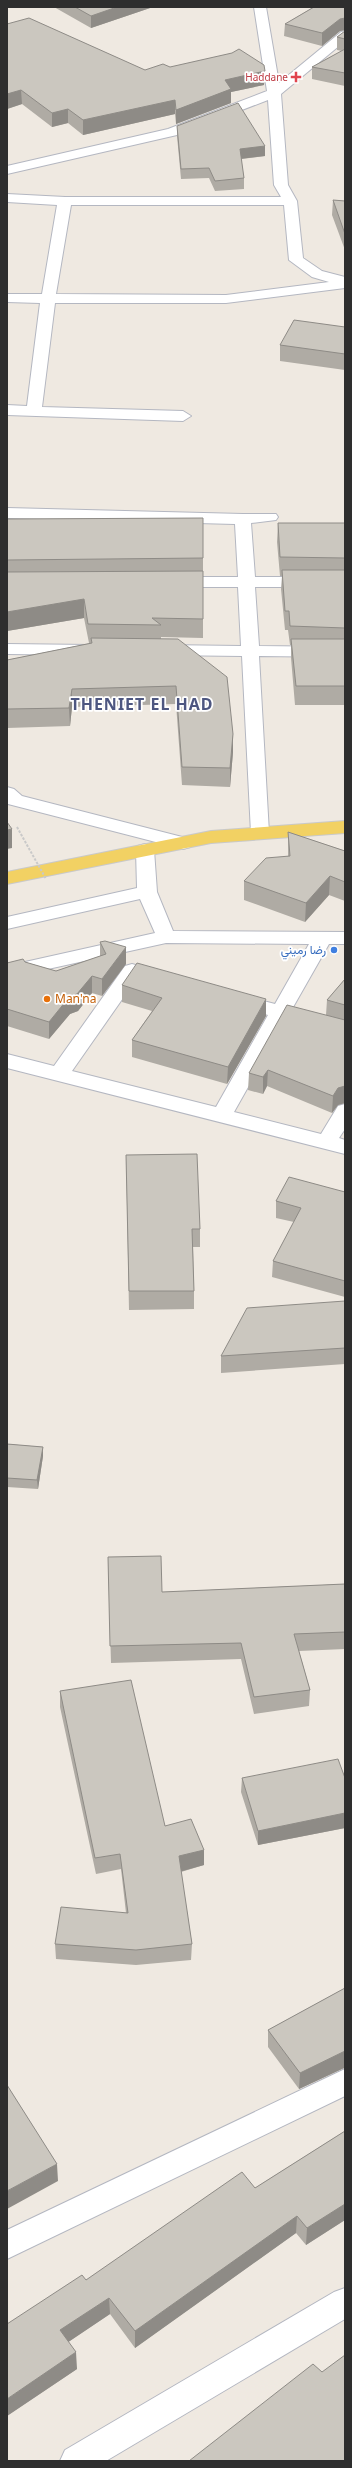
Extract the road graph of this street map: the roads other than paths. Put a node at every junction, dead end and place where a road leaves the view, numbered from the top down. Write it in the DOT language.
graph roads {
  1 [pos="260,7"];
  2 [pos="345,35"];
  3 [pos="274,93"];
  4 [pos="7,170"];
  5 [pos="7,198"];
  6 [pos="65,201"];
  7 [pos="290,201"];
  8 [pos="345,283"];
  9 [pos="7,298"];
  10 [pos="48,299"];
  11 [pos="7,410"];
  12 [pos="34,412"];
  13 [pos="183,416"];
  14 [pos="7,513"];
  15 [pos="270,516"];
  16 [pos="243,519"];
  17 [pos="247,581"];
  18 [pos="159,582"];
  19 [pos="345,582"];
  20 [pos="7,649"];
  21 [pos="109,650"];
  22 [pos="148,650"];
  23 [pos="251,651"];
  24 [pos="345,652"];
  25 [pos="7,793"];
  26 [pos="345,827"];
  27 [pos="260,834"];
  28 [pos="182,843"];
  29 [pos="145,850"];
  30 [pos="7,878"];
  31 [pos="147,892"];
  32 [pos="7,922"];
  33 [pos="166,937"];
  34 [pos="322,938"];
  35 [pos="345,938"];
  36 [pos="7,972"];
  37 [pos="176,982"];
  38 [pos="220,995"];
  39 [pos="279,1012"];
  40 [pos="345,1030"];
  41 [pos="7,1061"];
  42 [pos="59,1074"];
  43 [pos="345,1111"];
  44 [pos="222,1115"];
  45 [pos="336,1144"];
  46 [pos="345,2082"];
  47 [pos="7,2245"];
  48 [pos="345,2302"];
  49 [pos="76,2461"];
  1 -- 3 [label="street"];
  2 -- 3 [label="street"];
  3 -- 4 [label="street"];
  3 -- 7 [label="street"];
  5 -- 6 [label="street"];
  6 -- 7 [label="street"];
  6 -- 10 [label="street"];
  7 -- 8 [label="street"];
  8 -- 10 [label="street"];
  9 -- 10 [label="street"];
  10 -- 12 [label="street"];
  11 -- 12 [label="street"];
  12 -- 13 [label="street"];
  14 -- 16 [label="street"];
  15 -- 16 [label="street"];
  16 -- 17 [label="street"];
  17 -- 18 [label="street"];
  17 -- 19 [label="street"];
  17 -- 23 [label="street"];
  20 -- 21 [label="street"];
  22 -- 23 [label="street"];
  23 -- 24 [label="street"];
  23 -- 27 [label="street"];
  25 -- 28 [label="street"];
  26 -- 27 [label="main road"];
  27 -- 28 [label="main road"];
  28 -- 29 [label="main road"];
  29 -- 30 [label="main road"];
  29 -- 31 [label="street"];
  31 -- 32 [label="street"];
  31 -- 33 [label="street"];
  33 -- 34 [label="street"];
  33 -- 36 [label="street"];
  34 -- 35 [label="street"];
  34 -- 39 [label="street"];
  37 -- 42 [label="street"];
  38 -- 39 [label="street"];
  39 -- 40 [label="street"];
  39 -- 44 [label="street"];
  41 -- 42 [label="street"];
  42 -- 44 [label="street"];
  43 -- 45 [label="street"];
  44 -- 45 [label="street"];
  46 -- 47 [label="street"];
  48 -- 49 [label="street"];
}
